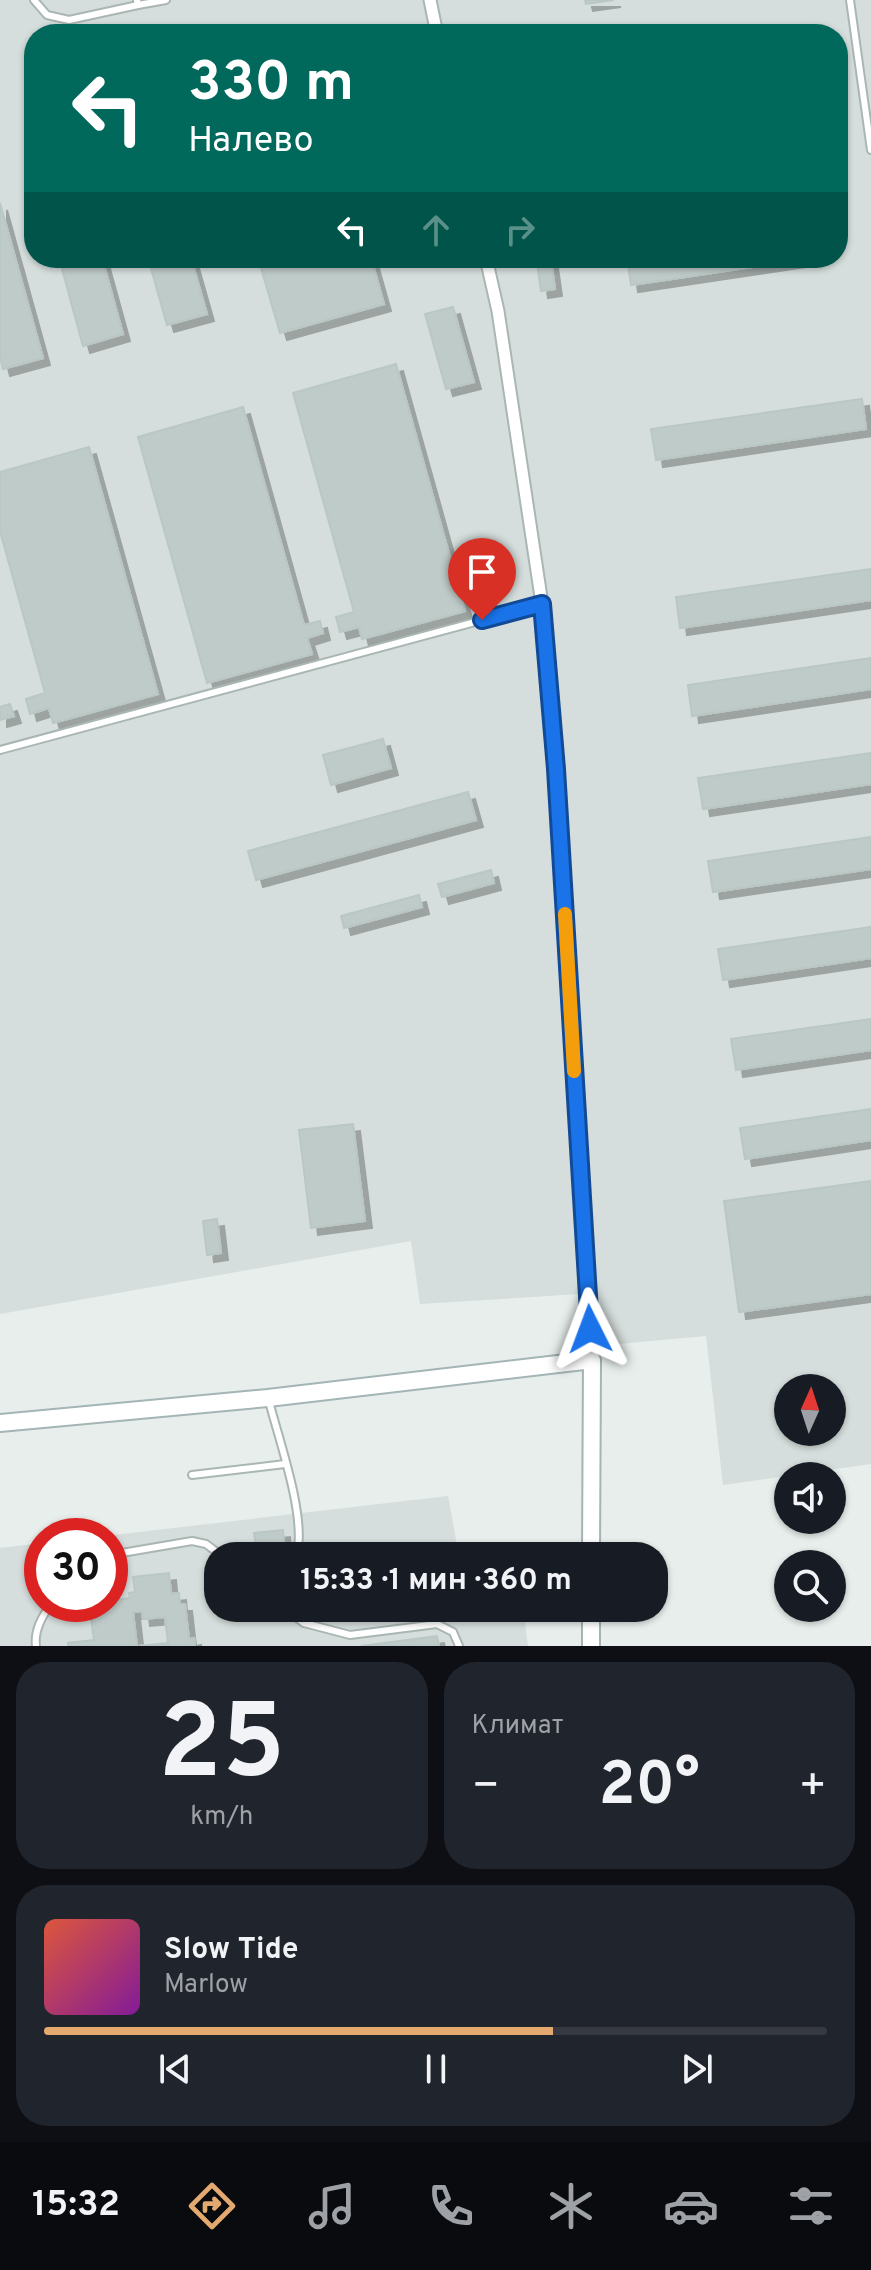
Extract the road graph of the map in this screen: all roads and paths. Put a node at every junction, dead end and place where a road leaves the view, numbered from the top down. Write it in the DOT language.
graph roads {
  1 [pos="34,0"];
  2 [pos="166,0"];
  3 [pos="430,0"];
  4 [pos="850,0"];
  5 [pos="138,3"];
  6 [pos="435,24"];
  7 [pos="871,150"];
  8 [pos="488,268"];
  9 [pos="542,604"];
  10 [pos="0,750"];
  11 [pos="592,1360"];
  12 [pos="268,1398"];
  13 [pos="0,1423"];
  14 [pos="285,1464"];
  15 [pos="192,1475"];
  16 [pos="300,1542"];
  17 [pos="591,1542"];
  18 [pos="204,1544"];
  19 [pos="128,1552"];
  20 [pos="40,1622"];
  21 [pos="591,1622"];
  22 [pos="304,1623"];
  23 [pos="36,1646"];
  24 [pos="459,1646"];
  25 [pos="591,1646"];
  1 -- 5 [label="lane"];
  2 -- 5 [label="lane"];
  3 -- 6 [label="street"];
  4 -- 7 [label="lane"];
  8 -- 9 [label="street"];
  9 -- 10 [label="lane"];
  9 -- 11 [label="street"];
  11 -- 12 [label="street"];
  11 -- 17 [label="street"];
  12 -- 13 [label="street"];
  12 -- 14 [label="lane"];
  14 -- 15 [label="lane"];
  14 -- 16 [label="lane"];
  18 -- 19 [label="lane"];
  20 -- 23 [label="lane"];
  21 -- 25 [label="street"];
  22 -- 24 [label="lane"];
}
